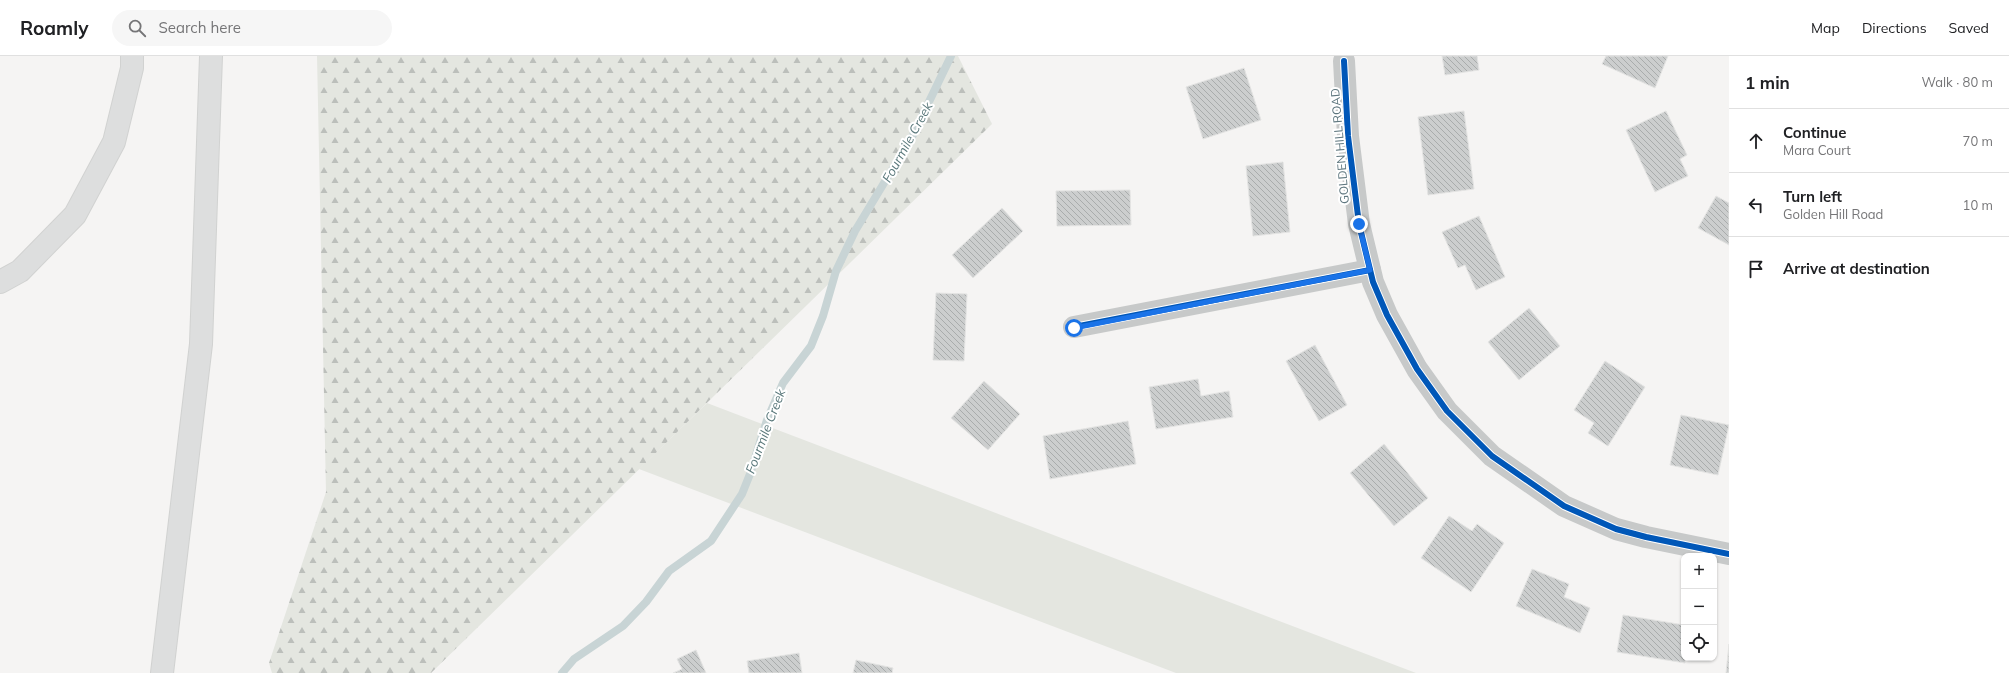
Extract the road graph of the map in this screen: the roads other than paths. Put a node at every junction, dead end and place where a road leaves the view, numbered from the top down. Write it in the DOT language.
graph roads {
  1 [pos="132,56"];
  2 [pos="211,56"];
  3 [pos="1344,61"];
  4 [pos="1370,270"];
  5 [pos="0,282"];
  6 [pos="1074,328"];
  7 [pos="1729,554"];
  8 [pos="162,673"];
  1 -- 5 [label="highway"];
  2 -- 8 [label="highway"];
  3 -- 4 [label="street, GOLDEN HILL ROAD"];
  4 -- 6 [label="street"];
  4 -- 7 [label="street, GOLDEN HILL ROAD"];
}
